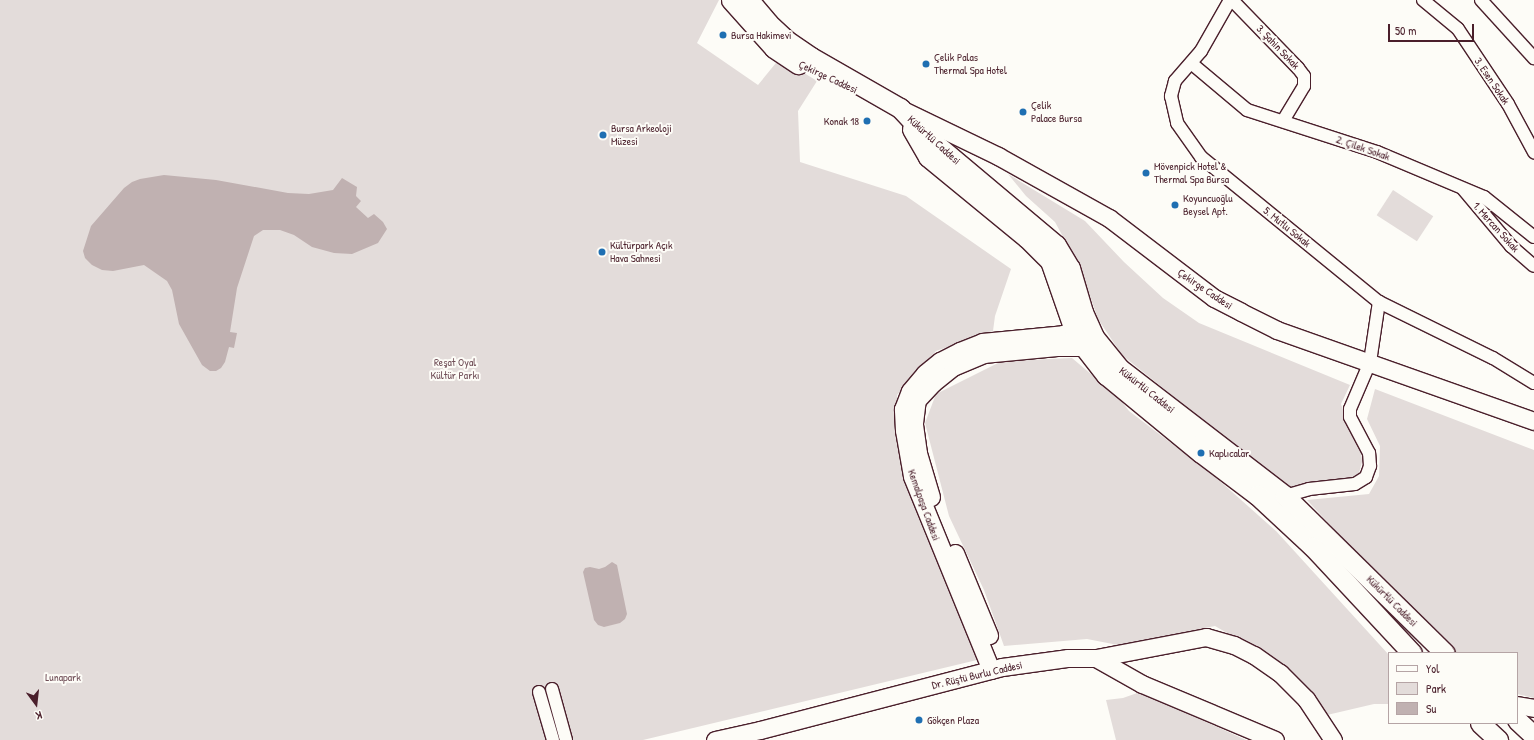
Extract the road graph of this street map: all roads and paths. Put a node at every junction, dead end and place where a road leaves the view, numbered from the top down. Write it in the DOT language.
graph roads {
  1 [pos="731,0"];
  2 [pos="749,0"];
  3 [pos="1231,0"];
  4 [pos="1423,0"];
  5 [pos="1481,0"];
  6 [pos="1534,58"];
  7 [pos="1191,63"];
  8 [pos="900,108"];
  9 [pos="1283,121"];
  10 [pos="1534,152"];
  11 [pos="1461,187"];
  12 [pos="1534,237"];
  13 [pos="1534,266"];
  14 [pos="1379,302"];
  15 [pos="1083,312"];
  16 [pos="1074,330"];
  17 [pos="1084,347"];
  18 [pos="1105,353"];
  19 [pos="1367,369"];
  20 [pos="1534,383"];
  21 [pos="1534,420"];
  22 [pos="1285,496"];
  23 [pos="1411,652"];
  24 [pos="1444,652"];
  25 [pos="1096,658"];
  26 [pos="996,668"];
  27 [pos="552,689"];
  28 [pos="539,692"];
  29 [pos="1518,705"];
  30 [pos="1534,708"];
  31 [pos="1518,721"];
  32 [pos="1481,724"];
  33 [pos="762,735"];
  34 [pos="1534,736"];
  35 [pos="553,740"];
  36 [pos="566,740"];
  37 [pos="715,740"];
  38 [pos="1275,740"];
  39 [pos="1333,740"];
  40 [pos="1498,740"];
  1 -- 8 [label="main road, Çekirge Caddesi"];
  2 -- 8 [label="main road, Çekirge Caddesi"];
  3 -- 7 [label="street, 5. Mutlu Sokak"];
  3 -- 9 [label="street, 3. Şahin Sokak"];
  4 -- 10 [label="street, 3. Esen Sokak"];
  5 -- 6 [label="street"];
  7 -- 9 [label="street, 2. Çilek Sokak"];
  7 -- 14 [label="street, 5. Mutlu Sokak"];
  8 -- 15 [label="main road, Kükürtlü Caddesi"];
  8 -- 16 [label="main road, Kükürtlü Caddesi"];
  8 -- 19 [label="main road, Çekirge Caddesi"];
  9 -- 11 [label="street, 2. Çilek Sokak"];
  11 -- 12 [label="street, 2. Çilek Sokak"];
  11 -- 13 [label="street, 1. Mercan Sokak"];
  14 -- 19 [label="street"];
  14 -- 20 [label="street, 5. Mutlu Sokak"];
  15 -- 16 [label="main road"];
  15 -- 18 [label="main road, Kükürtlü Caddesi"];
  16 -- 17 [label="main road, Kükürtlü Caddesi"];
  16 -- 26 [label="main road, Kemalpaşa Caddesi"];
  17 -- 18 [label="main road, Kemalpaşa Caddesi"];
  17 -- 23 [label="main road, Kükürtlü Caddesi"];
  17 -- 26 [label="main road, Kemalpaşa Caddesi"];
  18 -- 22 [label="main road, Kükürtlü Caddesi"];
  19 -- 21 [label="main road, Çekirge Caddesi"];
  19 -- 22 [label="street"];
  22 -- 24 [label="main road, Kükürtlü Caddesi"];
  25 -- 26 [label="main road, Dr. Rüştü Burlu Caddesi"];
  25 -- 38 [label="main road, Dr. Rüştü Burlu Caddesi"];
  25 -- 39 [label="main road"];
  26 -- 33 [label="main road, Dr. Rüştü Burlu Caddesi"];
  27 -- 36 [label="street"];
  28 -- 35 [label="street"];
  29 -- 30 [label="main road"];
  31 -- 34 [label="main road"];
  32 -- 40 [label="main road"];
  33 -- 37 [label="main road, Dr. Rüştü Burlu Caddesi"];
}
